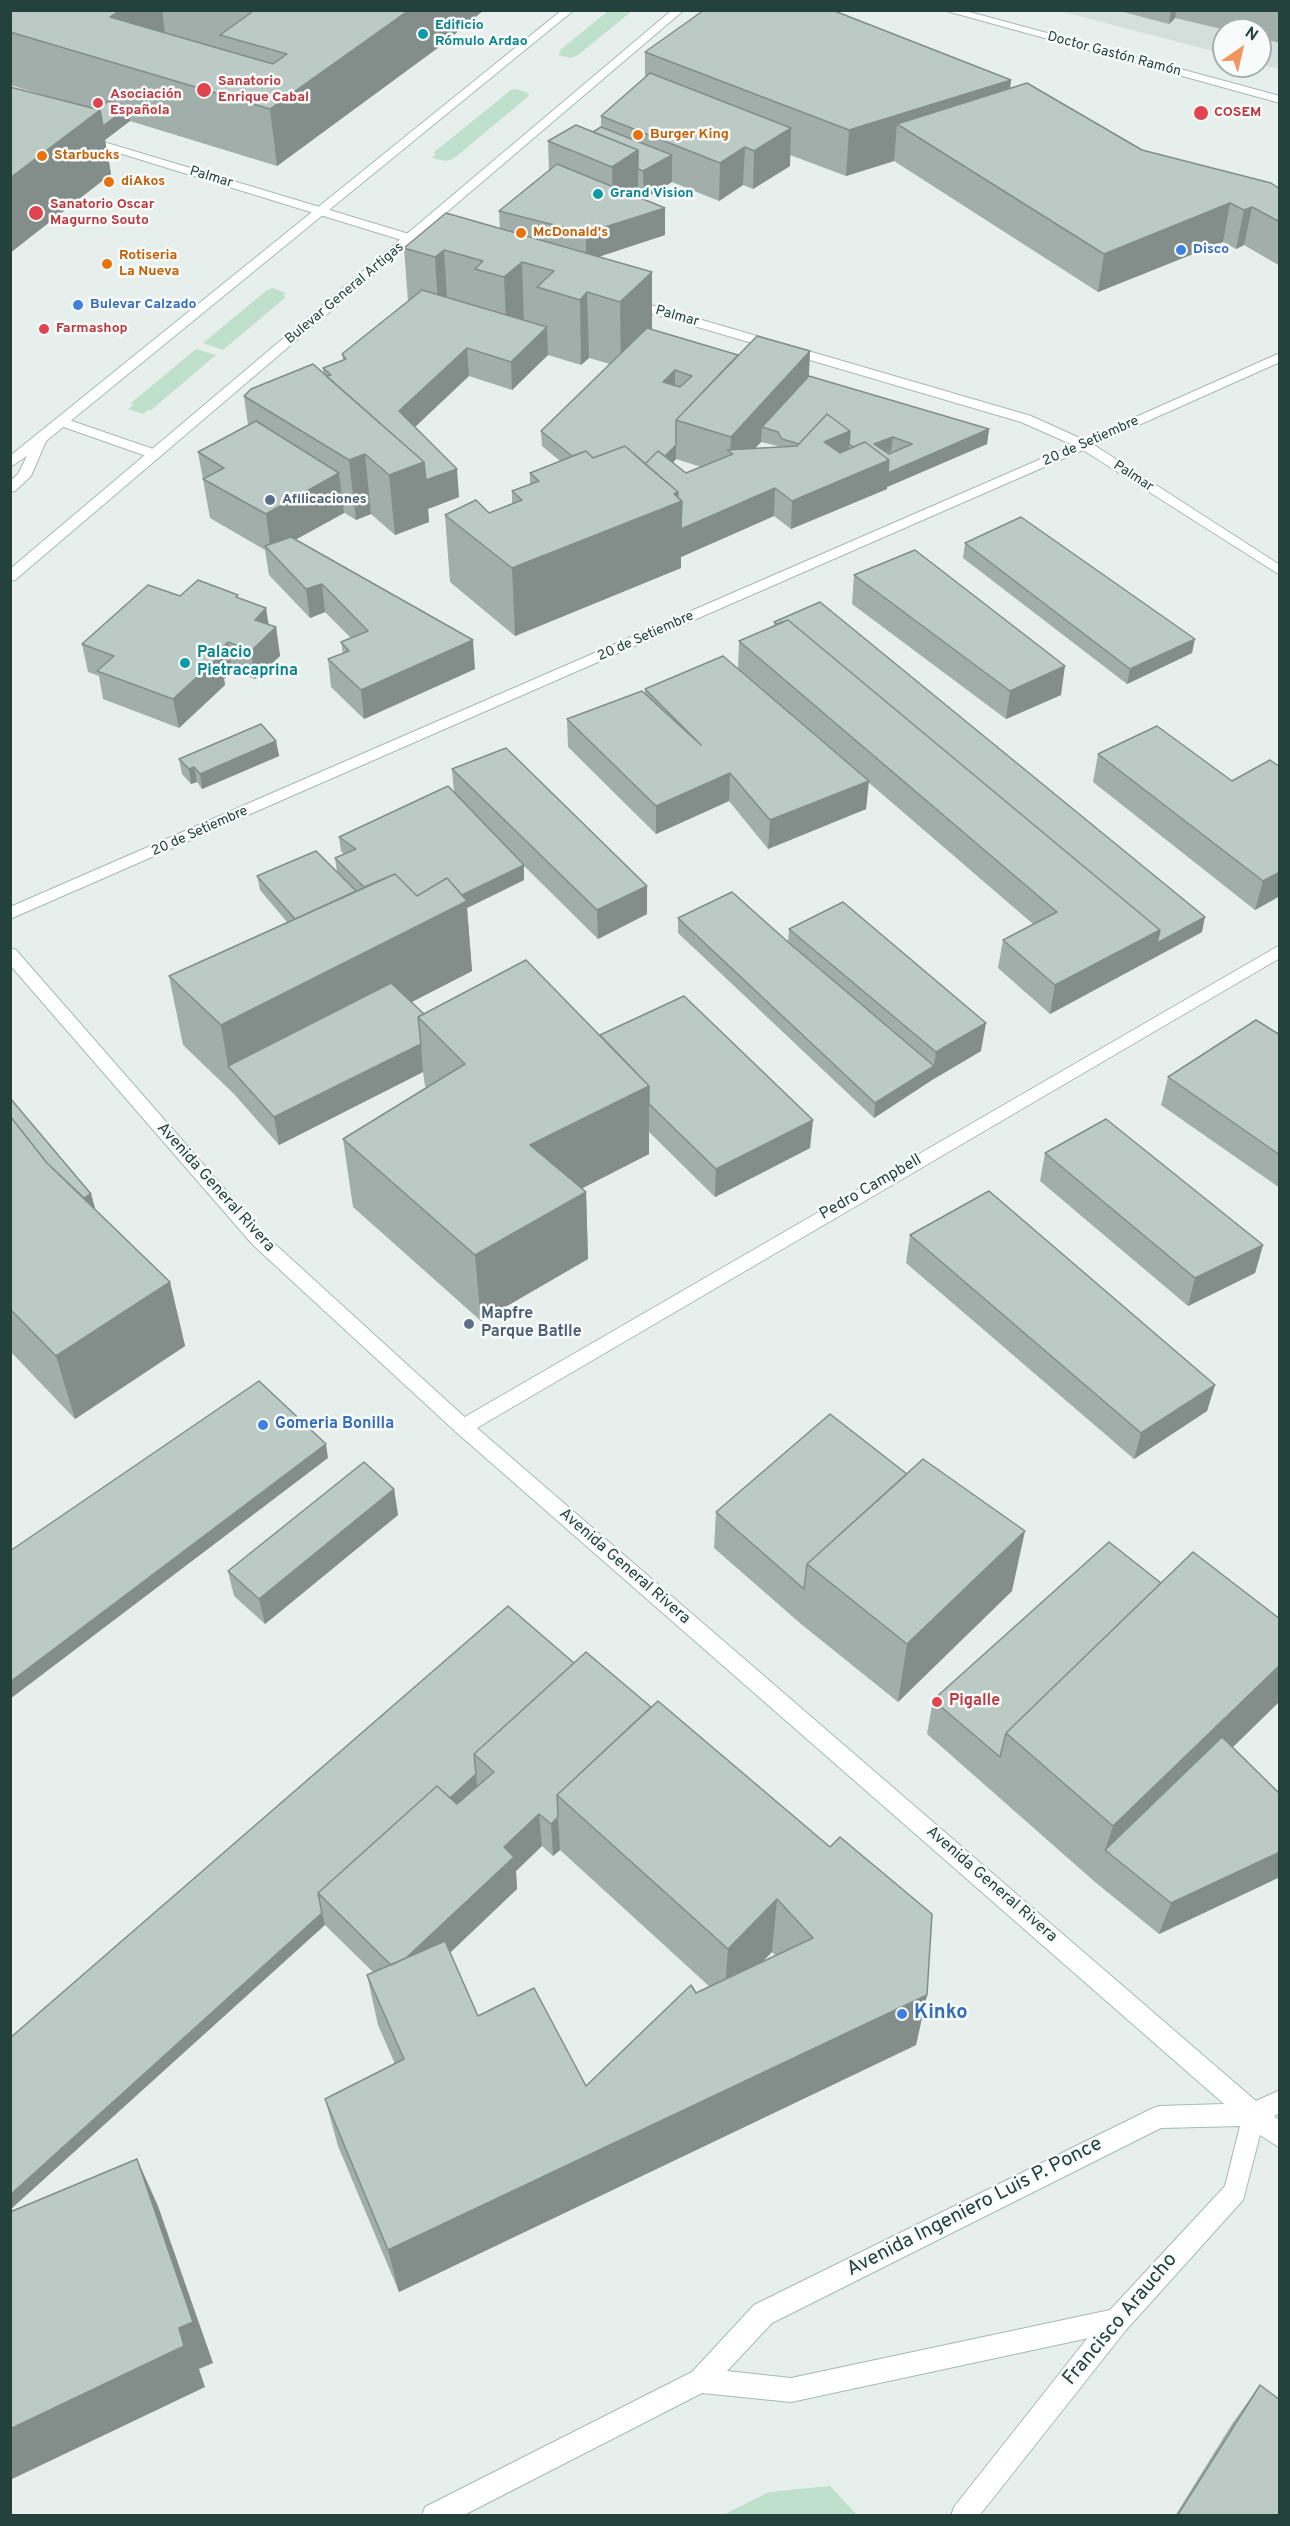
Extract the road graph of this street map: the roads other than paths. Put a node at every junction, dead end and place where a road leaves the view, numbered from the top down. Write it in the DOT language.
graph roads {
  1 [pos="569,10"];
  2 [pos="679,10"];
  3 [pos="948,10"];
  4 [pos="1280,100"];
  5 [pos="77,137"];
  6 [pos="320,212"];
  7 [pos="411,239"];
  8 [pos="434,246"];
  9 [pos="616,299"];
  10 [pos="1280,357"];
  11 [pos="63,422"];
  12 [pos="42,437"];
  13 [pos="1084,445"];
  14 [pos="154,454"];
  15 [pos="10,463"];
  16 [pos="10,488"];
  17 [pos="1280,571"];
  18 [pos="10,577"];
  19 [pos="10,914"];
  20 [pos="1280,950"];
  21 [pos="10,954"];
  22 [pos="464,1427"];
  23 [pos="1280,2101"];
  24 [pos="1254,2114"];
  25 [pos="1280,2137"];
  26 [pos="1117,2321"];
  27 [pos="701,2381"];
  28 [pos="434,2516"];
  29 [pos="963,2516"];
  1 -- 6 [label="street"];
  2 -- 7 [label="street, Bulevar General Artigas"];
  3 -- 4 [label="street, Doctor Gastón Ramón"];
  5 -- 6 [label="street, Palmar"];
  6 -- 7 [label="street, Palmar"];
  6 -- 11 [label="street"];
  7 -- 8 [label="street, Palmar"];
  7 -- 14 [label="street, Bulevar General Artigas"];
  9 -- 13 [label="street, Palmar"];
  10 -- 13 [label="street, 20 de Setiembre"];
  11 -- 12 [label="street"];
  11 -- 14 [label="street"];
  12 -- 15 [label="street"];
  12 -- 16 [label="street"];
  13 -- 17 [label="street, Palmar"];
  13 -- 19 [label="street, 20 de Setiembre"];
  14 -- 18 [label="street, Bulevar General Artigas"];
  20 -- 22 [label="street, Pedro Campbell"];
  21 -- 22 [label="street, Avenida General Rivera"];
  22 -- 24 [label="street, Avenida General Rivera"];
  23 -- 24 [label="street, Avenida Ingeniero Luis P. Ponce"];
  24 -- 25 [label="street, Avenida General Rivera"];
  24 -- 26 [label="street, Francisco Araucho"];
  24 -- 27 [label="street, Avenida Ingeniero Luis P. Ponce"];
  26 -- 27 [label="street"];
  26 -- 29 [label="street, Francisco Araucho"];
  27 -- 28 [label="street, Avenida Ingeniero Luis P. Ponce"];
}
